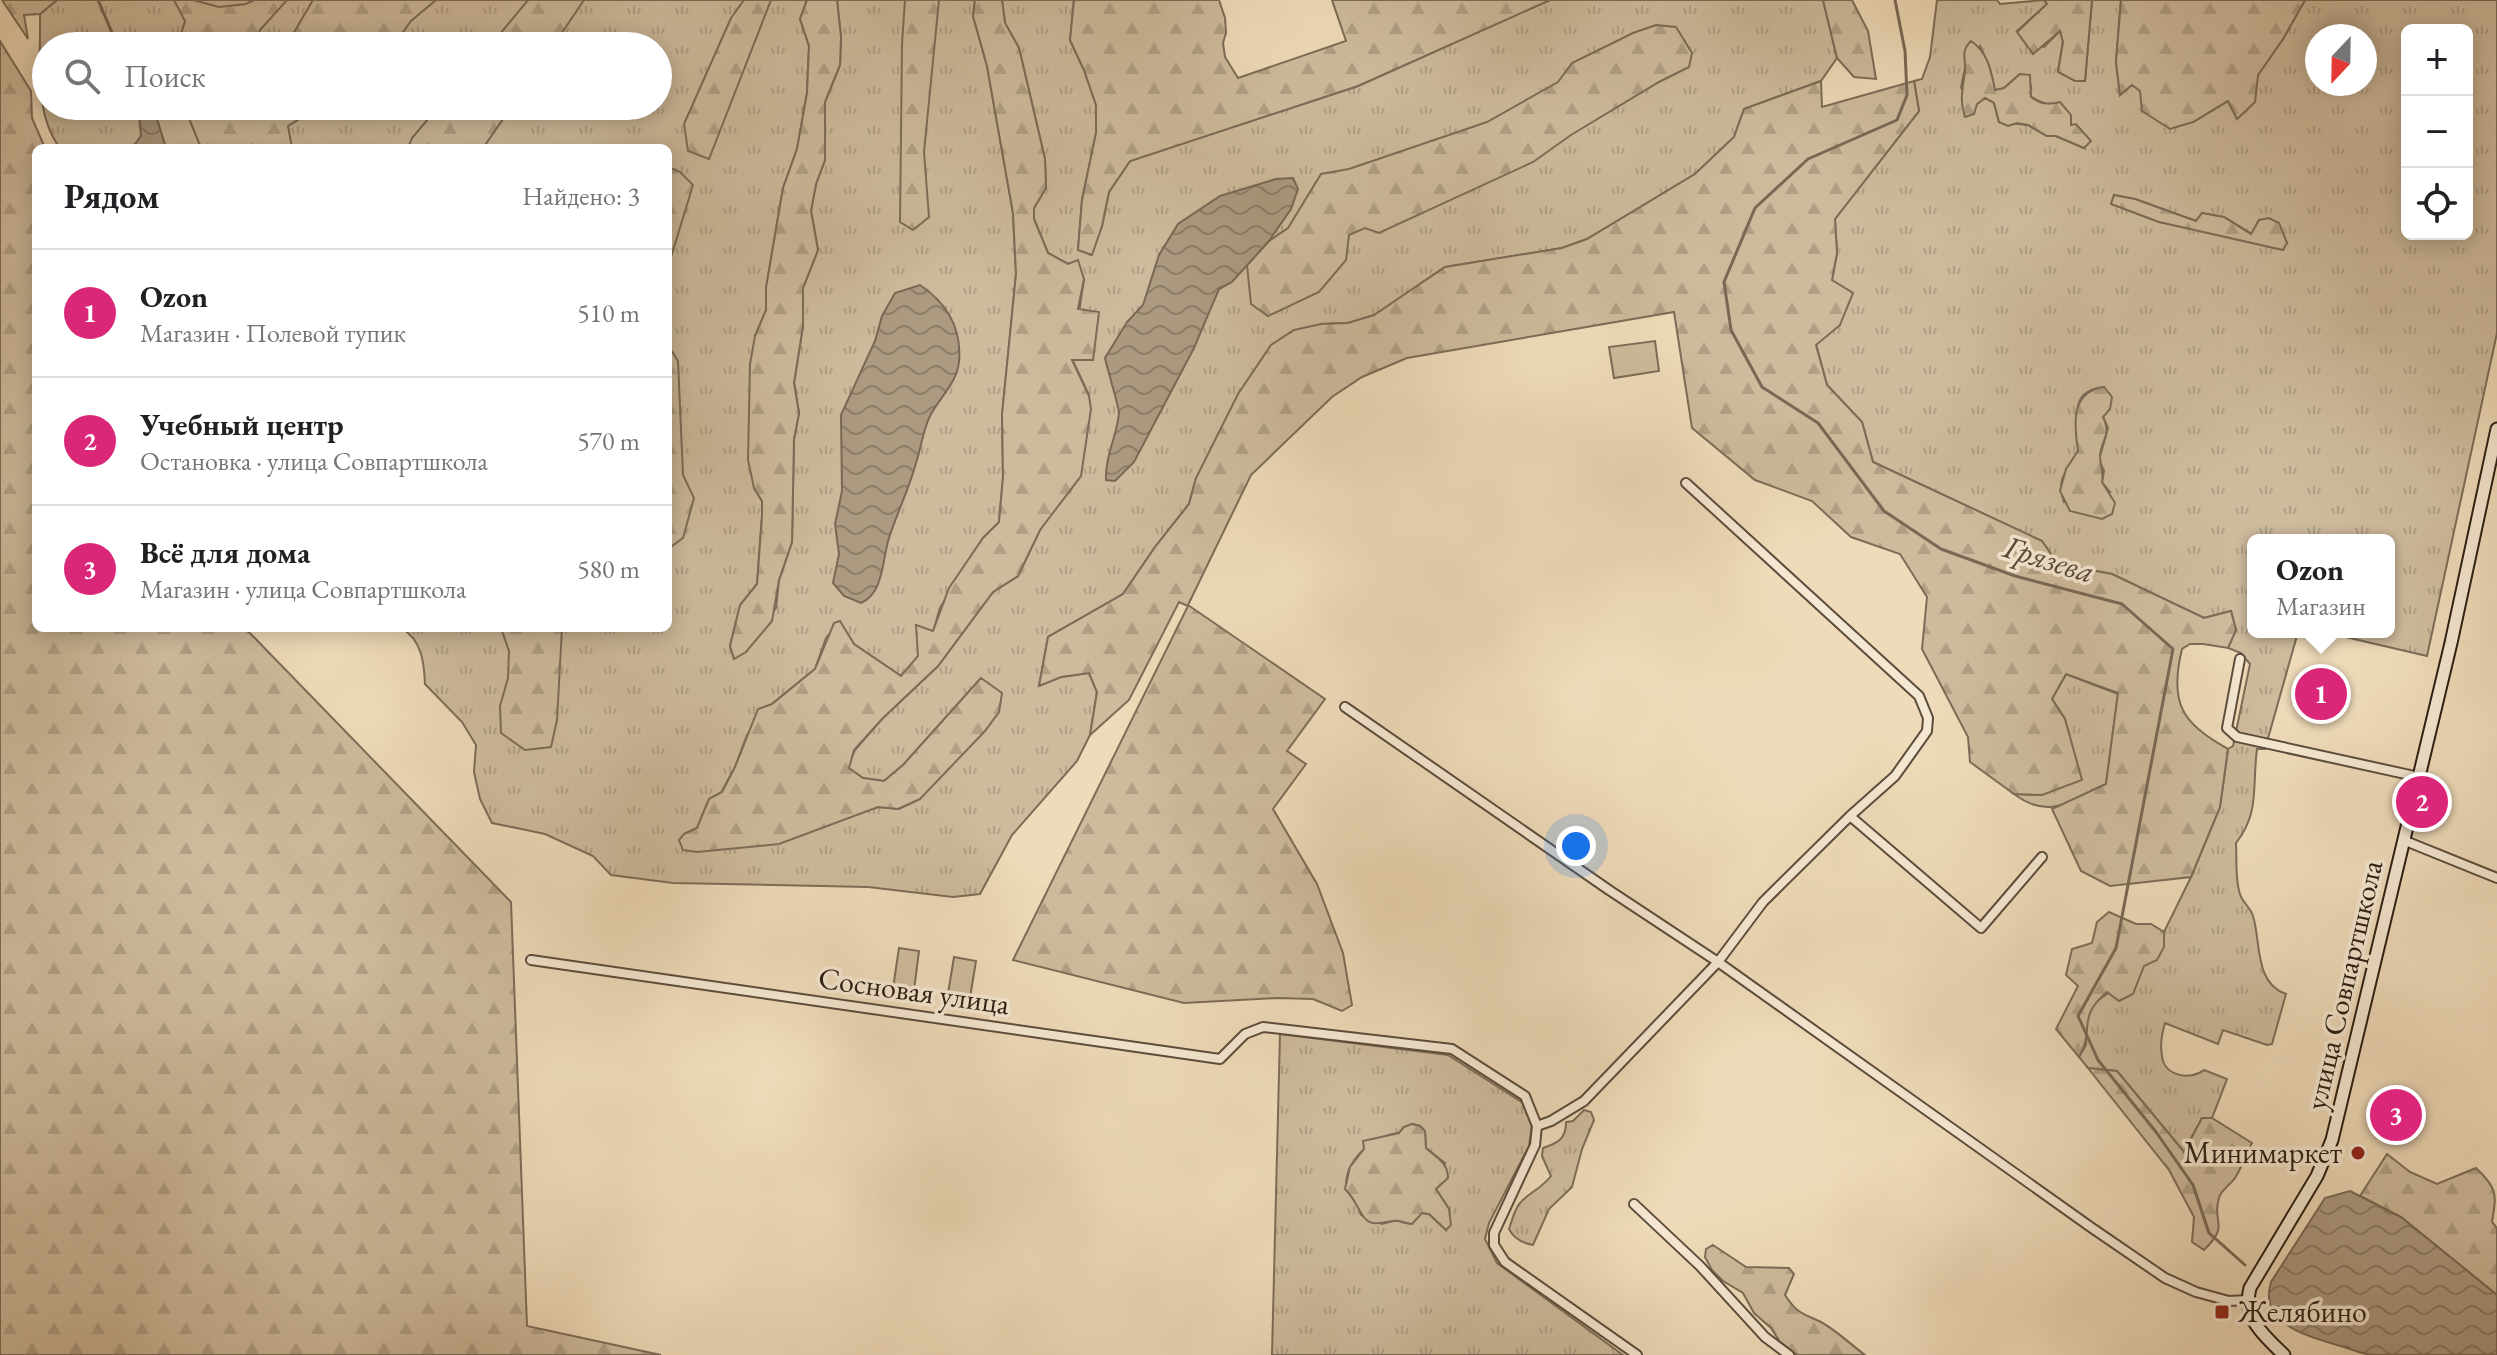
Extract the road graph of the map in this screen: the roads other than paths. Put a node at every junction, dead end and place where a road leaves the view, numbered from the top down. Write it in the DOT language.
graph roads {
  1 [pos="2497,429"];
  2 [pos="1686,483"];
  3 [pos="2240,659"];
  4 [pos="1345,707"];
  5 [pos="2419,777"];
  6 [pos="1850,816"];
  7 [pos="2403,840"];
  8 [pos="2042,857"];
  9 [pos="2497,878"];
  10 [pos="531,960"];
  11 [pos="1718,962"];
  12 [pos="1537,1126"];
  13 [pos="1634,1204"];
  14 [pos="2247,1300"];
  15 [pos="1637,1355"];
  16 [pos="1789,1355"];
  17 [pos="2284,1355"];
  1 -- 5 [label="street, улица Совпартшкола"];
  2 -- 6 [label="street"];
  3 -- 5 [label="street"];
  4 -- 11 [label="street"];
  5 -- 7 [label="street, улица Совпартшкола"];
  6 -- 8 [label="street"];
  6 -- 11 [label="street"];
  7 -- 9 [label="street"];
  7 -- 14 [label="street, улица Совпартшкола"];
  10 -- 12 [label="street, Сосновая улица"];
  11 -- 12 [label="street"];
  11 -- 14 [label="street"];
  12 -- 15 [label="street"];
  13 -- 16 [label="street"];
  14 -- 17 [label="street"];
}
